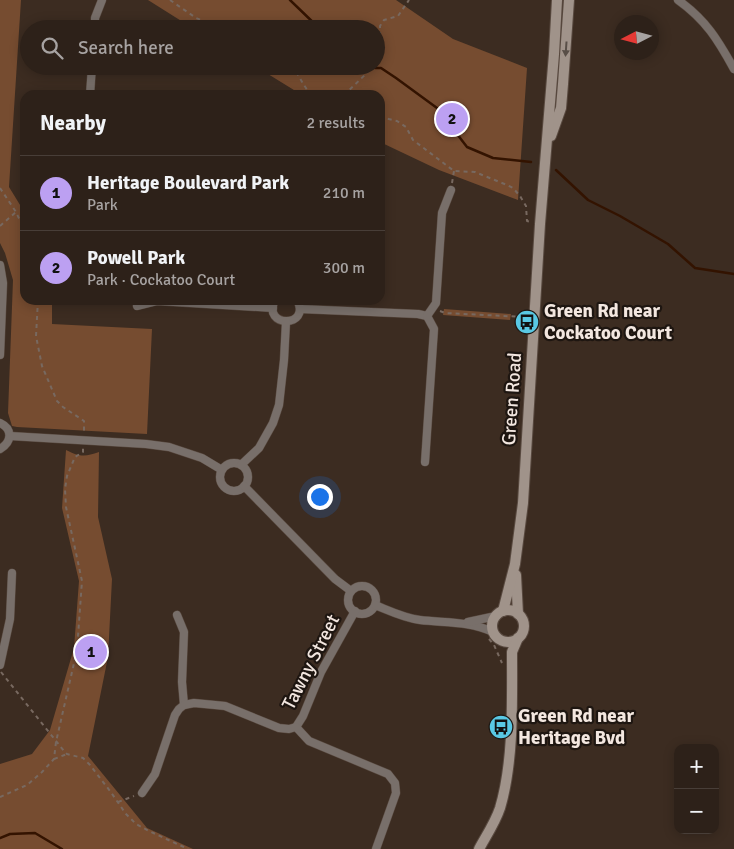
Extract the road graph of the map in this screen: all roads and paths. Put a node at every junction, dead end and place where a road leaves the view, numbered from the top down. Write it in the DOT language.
graph roads {
  1 [pos="102,0"];
  2 [pos="170,0"];
  3 [pos="409,0"];
  4 [pos="557,0"];
  5 [pos="569,0"];
  6 [pos="678,0"];
  7 [pos="95,20"];
  8 [pos="201,20"];
  9 [pos="384,20"];
  10 [pos="734,69"];
  11 [pos="91,75"];
  12 [pos="299,75"];
  13 [pos="366,75"];
  14 [pos="90,90"];
  15 [pos="307,90"];
  16 [pos="349,90"];
  17 [pos="385,118"];
  18 [pos="547,146"];
  19 [pos="454,171"];
  20 [pos="0,188"];
  21 [pos="451,190"];
  22 [pos="16,212"];
  23 [pos="20,220"];
  24 [pos="540,224"];
  25 [pos="0,226"];
  26 [pos="0,265"];
  27 [pos="38,305"];
  28 [pos="141,305"];
  29 [pos="274,305"];
  30 [pos="299,305"];
  31 [pos="137,306"];
  32 [pos="432,308"];
  33 [pos="300,309"];
  34 [pos="426,316"];
  35 [pos="534,318"];
  36 [pos="286,322"];
  37 [pos="0,355"];
  38 [pos="0,422"];
  39 [pos="10,436"];
  40 [pos="84,440"];
  41 [pos="0,449"];
  42 [pos="425,462"];
  43 [pos="241,465"];
  44 [pos="222,470"];
  45 [pos="244,486"];
  46 [pos="515,564"];
  47 [pos="12,573"];
  48 [pos="351,591"];
  49 [pos="375,605"];
  50 [pos="355,611"];
  51 [pos="500,613"];
  52 [pos="518,614"];
  53 [pos="177,615"];
  54 [pos="464,623"];
  55 [pos="492,635"];
  56 [pos="518,638"];
  57 [pos="502,663"];
  58 [pos="0,666"];
  59 [pos="0,670"];
  60 [pos="512,680"];
  61 [pos="184,705"];
  62 [pos="296,727"];
  63 [pos="56,742"];
  64 [pos="67,754"];
  65 [pos="54,759"];
  66 [pos="142,793"];
  67 [pos="0,797"];
  68 [pos="118,802"];
  69 [pos="188,849"];
  70 [pos="376,849"];
  71 [pos="479,849"];
  1 -- 7 [label="street"];
  2 -- 8 [label="path"];
  3 -- 9 [label="path"];
  4 -- 18 [label="street, Green Road"];
  5 -- 18 [label="street, Green Road, one-way"];
  6 -- 10 [label="street"];
  11 -- 14 [label="street"];
  12 -- 15 [label="path"];
  13 -- 16 [label="path"];
  17 -- 19 [label="path"];
  18 -- 24 [label="street, Green Road"];
  19 -- 21 [label="path"];
  19 -- 24 [label="path"];
  20 -- 22 [label="path"];
  21 -- 32 [label="street"];
  22 -- 23 [label="path"];
  22 -- 25 [label="path"];
  24 -- 35 [label="street, Green Road"];
  26 -- 37 [label="street"];
  27 -- 40 [label="path"];
  28 -- 31 [label="street"];
  29 -- 36 [label="street"];
  30 -- 33 [label="street"];
  32 -- 34 [label="street"];
  32 -- 35 [label="path"];
  33 -- 34 [label="street"];
  33 -- 36 [label="street"];
  34 -- 42 [label="street"];
  35 -- 46 [label="street, Green Road"];
  36 -- 43 [label="street"];
  38 -- 39 [label="street"];
  39 -- 40 [label="street"];
  39 -- 41 [label="street"];
  40 -- 44 [label="street"];
  40 -- 63 [label="path"];
  43 -- 44 [label="street"];
  43 -- 45 [label="street"];
  44 -- 45 [label="street"];
  45 -- 48 [label="street"];
  46 -- 51 [label="street, Green Road"];
  46 -- 52 [label="street, Green Road"];
  47 -- 58 [label="street"];
  48 -- 49 [label="street"];
  48 -- 50 [label="street"];
  49 -- 50 [label="street"];
  49 -- 54 [label="street"];
  50 -- 62 [label="street, Tawny Street"];
  51 -- 52 [label="street"];
  51 -- 54 [label="street"];
  51 -- 55 [label="street"];
  52 -- 56 [label="street"];
  53 -- 61 [label="street"];
  54 -- 55 [label="street"];
  55 -- 56 [label="street"];
  55 -- 57 [label="path"];
  55 -- 60 [label="street"];
  56 -- 60 [label="street"];
  59 -- 63 [label="path"];
  60 -- 71 [label="street"];
  61 -- 62 [label="street"];
  61 -- 66 [label="street"];
  62 -- 70 [label="street"];
  63 -- 64 [label="path"];
  63 -- 65 [label="path"];
  64 -- 65 [label="path"];
  64 -- 68 [label="path"];
  65 -- 67 [label="path"];
  66 -- 68 [label="path"];
  68 -- 69 [label="path"];
}
